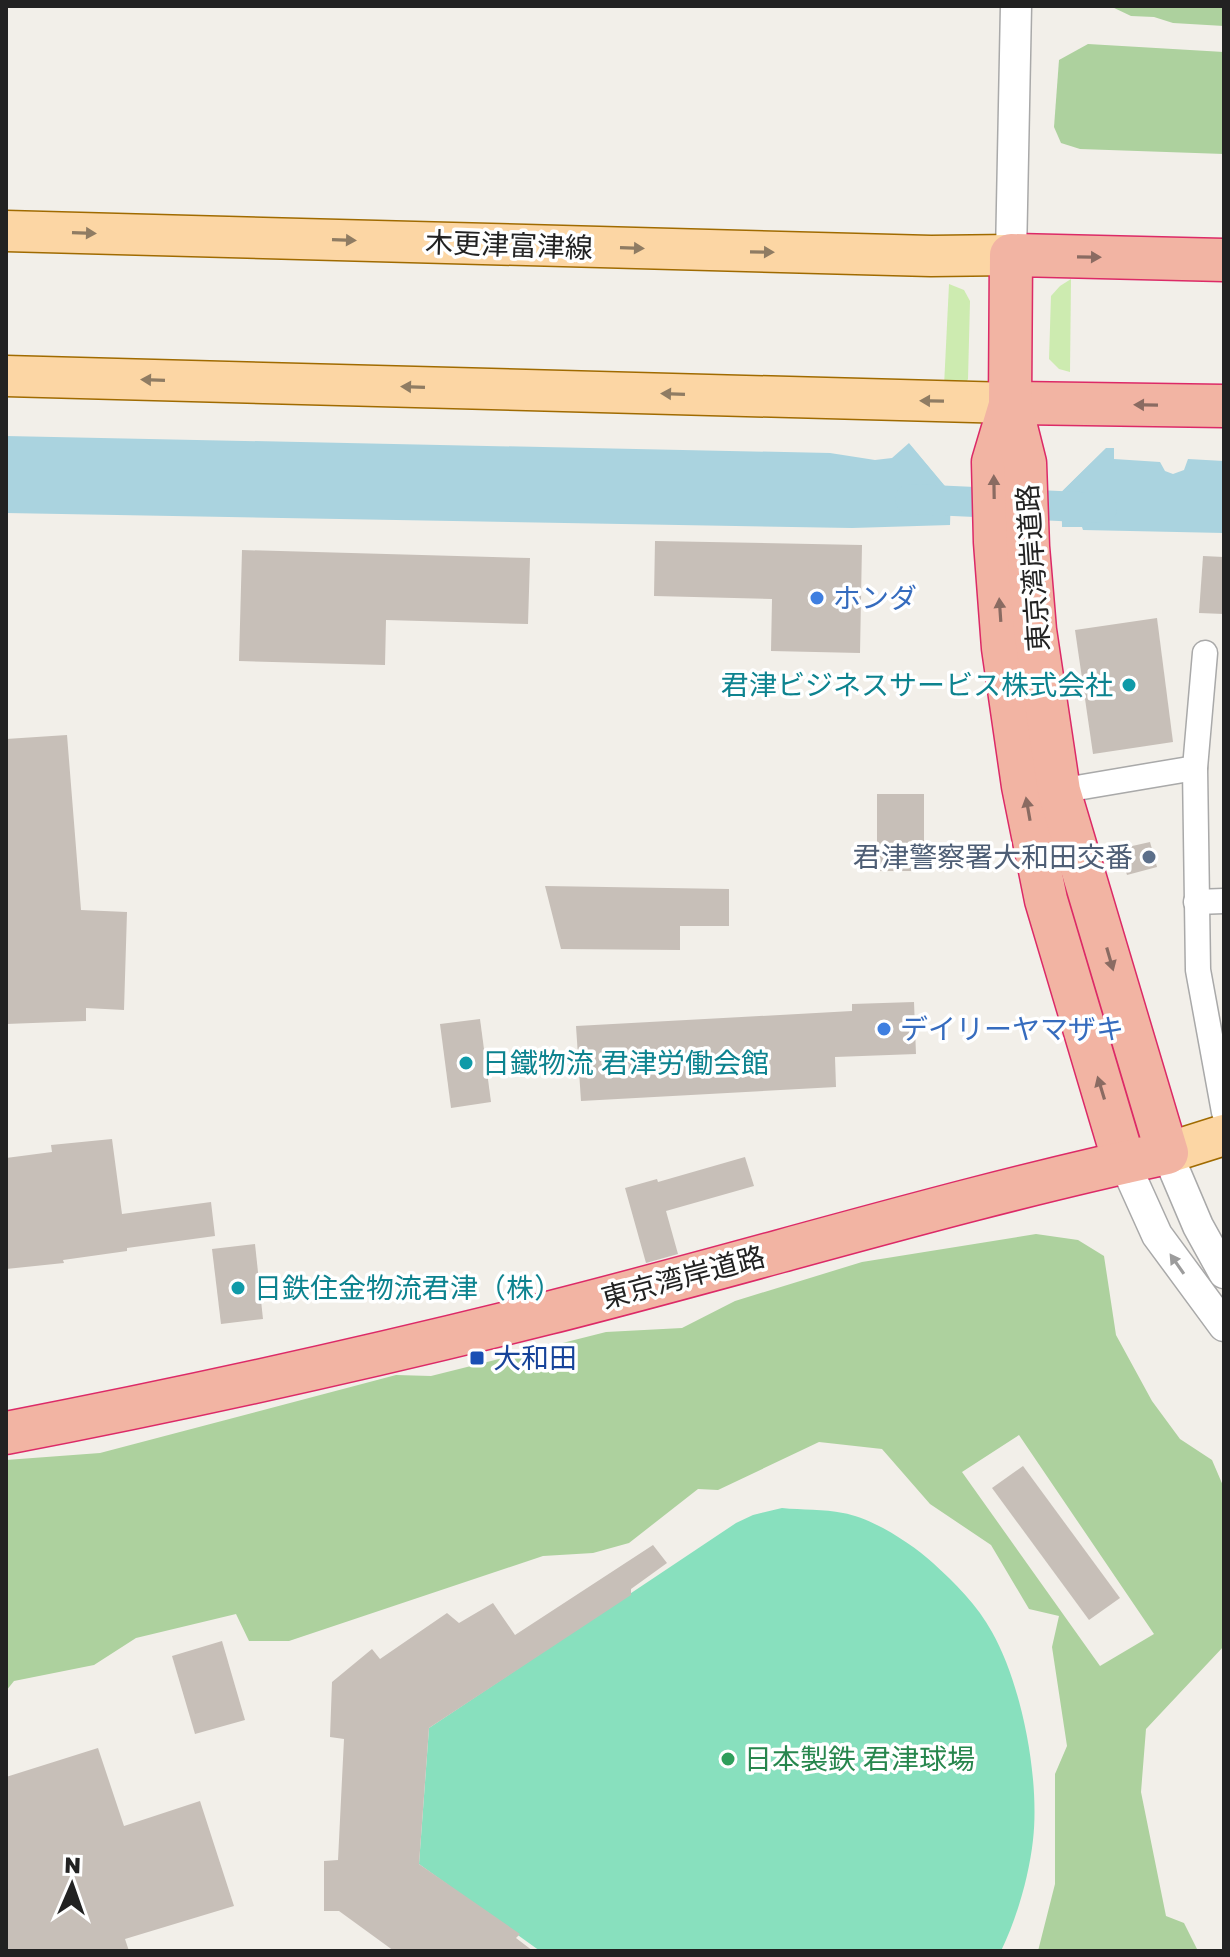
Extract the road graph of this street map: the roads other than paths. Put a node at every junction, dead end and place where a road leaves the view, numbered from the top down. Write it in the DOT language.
graph roads {
  1 [pos="1016,6"];
  2 [pos="6,231"];
  3 [pos="1011,255"];
  4 [pos="1224,260"];
  5 [pos="6,376"];
  6 [pos="1224,406"];
  7 [pos="1010,423"];
  8 [pos="1011,545"];
  9 [pos="1205,653"];
  10 [pos="1195,768"];
  11 [pos="1059,791"];
  12 [pos="1224,901"];
  13 [pos="1196,902"];
  14 [pos="1224,1112"];
  15 [pos="1224,1135"];
  16 [pos="1167,1153"];
  17 [pos="1124,1162"];
  18 [pos="1224,1273"];
  19 [pos="1224,1326"];
  20 [pos="6,1433"];
  1 -- 3 [label="street"];
  2 -- 3 [label="main road, 木更津富津線, one-way"];
  3 -- 4 [label="highway, one-way"];
  3 -- 7 [label="highway, 東京湾岸道路"];
  7 -- 5 [label="main road, one-way"];
  6 -- 7 [label="highway, one-way"];
  7 -- 8 [label="highway, 東京湾岸道路"];
  8 -- 11 [label="highway, 東京湾岸道路"];
  17 -- 8 [label="highway, 東京湾岸道路, one-way"];
  9 -- 10 [label="street"];
  10 -- 11 [label="street"];
  10 -- 13 [label="street"];
  11 -- 16 [label="highway, 東京湾岸道路, one-way"];
  12 -- 13 [label="street"];
  13 -- 14 [label="street"];
  15 -- 16 [label="main road"];
  16 -- 17 [label="highway, 東京湾岸道路"];
  16 -- 18 [label="street"];
  19 -- 17 [label="street, one-way"];
  17 -- 20 [label="highway, 東京湾岸道路"];
}
